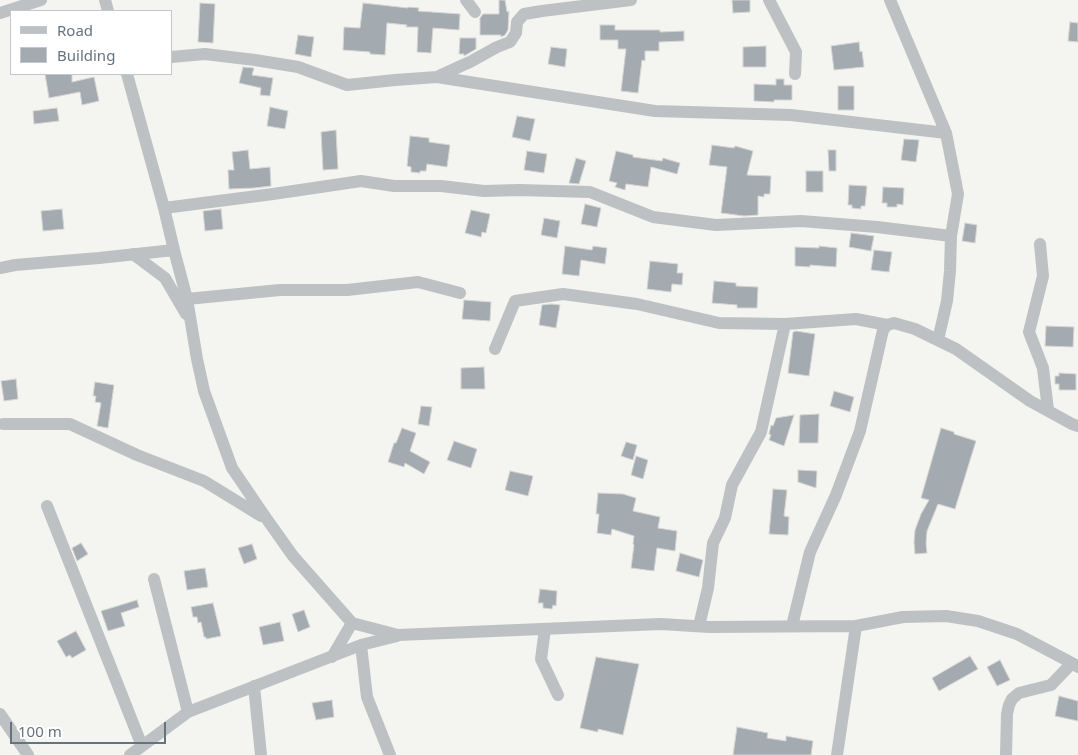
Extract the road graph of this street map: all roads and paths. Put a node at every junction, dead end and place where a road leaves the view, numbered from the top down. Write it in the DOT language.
graph roads {
  1 [pos="41,0"];
  2 [pos="466,0"];
  3 [pos="631,0"];
  4 [pos="769,0"];
  5 [pos="890,0"];
  6 [pos="475,12"];
  7 [pos="0,13"];
  8 [pos="172,57"];
  9 [pos="795,74"];
  10 [pos="127,75"];
  11 [pos="437,77"];
  12 [pos="946,133"];
  13 [pos="164,208"];
  14 [pos="951,236"];
  15 [pos="1040,244"];
  16 [pos="174,250"];
  17 [pos="133,254"];
  18 [pos="0,268"];
  19 [pos="460,293"];
  20 [pos="187,300"];
  21 [pos="190,321"];
  22 [pos="786,324"];
  23 [pos="887,325"];
  24 [pos="938,340"];
  25 [pos="495,349"];
  26 [pos="1048,410"];
  27 [pos="3,424"];
  28 [pos="1078,426"];
  29 [pos="47,506"];
  30 [pos="266,518"];
  31 [pos="154,579"];
  32 [pos="352,623"];
  33 [pos="699,626"];
  34 [pos="792,626"];
  35 [pos="856,626"];
  36 [pos="545,629"];
  37 [pos="398,635"];
  38 [pos="361,645"];
  39 [pos="332,657"];
  40 [pos="1075,665"];
  41 [pos="254,686"];
  42 [pos="558,695"];
  43 [pos="188,712"];
  44 [pos="0,714"];
  45 [pos="142,746"];
  46 [pos="28,755"];
  47 [pos="130,755"];
  48 [pos="261,755"];
  49 [pos="390,755"];
  50 [pos="837,755"];
  51 [pos="1006,755"];
  1 -- 7 [label="street"];
  2 -- 6 [label="street"];
  3 -- 11 [label="street"];
  4 -- 9 [label="street"];
  5 -- 12 [label="street"];
  8 -- 11 [label="street"];
  10 -- 13 [label="street"];
  11 -- 12 [label="street"];
  12 -- 14 [label="street"];
  13 -- 14 [label="street"];
  13 -- 16 [label="street"];
  14 -- 24 [label="street"];
  15 -- 26 [label="street"];
  16 -- 17 [label="street"];
  16 -- 20 [label="street"];
  17 -- 18 [label="street"];
  17 -- 21 [label="street"];
  19 -- 20 [label="street"];
  20 -- 21 [label="street"];
  21 -- 30 [label="street"];
  22 -- 23 [label="street"];
  22 -- 25 [label="street"];
  22 -- 33 [label="street"];
  23 -- 24 [label="street"];
  23 -- 34 [label="street"];
  24 -- 26 [label="street"];
  26 -- 28 [label="street"];
  27 -- 30 [label="street"];
  29 -- 45 [label="street"];
  30 -- 32 [label="street"];
  31 -- 43 [label="street"];
  32 -- 37 [label="street"];
  32 -- 39 [label="street"];
  33 -- 34 [label="street"];
  33 -- 36 [label="street"];
  34 -- 35 [label="street"];
  35 -- 40 [label="street"];
  35 -- 50 [label="street"];
  36 -- 37 [label="street"];
  36 -- 42 [label="street"];
  37 -- 38 [label="street"];
  38 -- 39 [label="street"];
  38 -- 49 [label="street"];
  39 -- 41 [label="street"];
  40 -- 51 [label="street"];
  41 -- 43 [label="street"];
  41 -- 48 [label="street"];
  43 -- 45 [label="street"];
  44 -- 46 [label="street"];
  45 -- 47 [label="street"];
}
